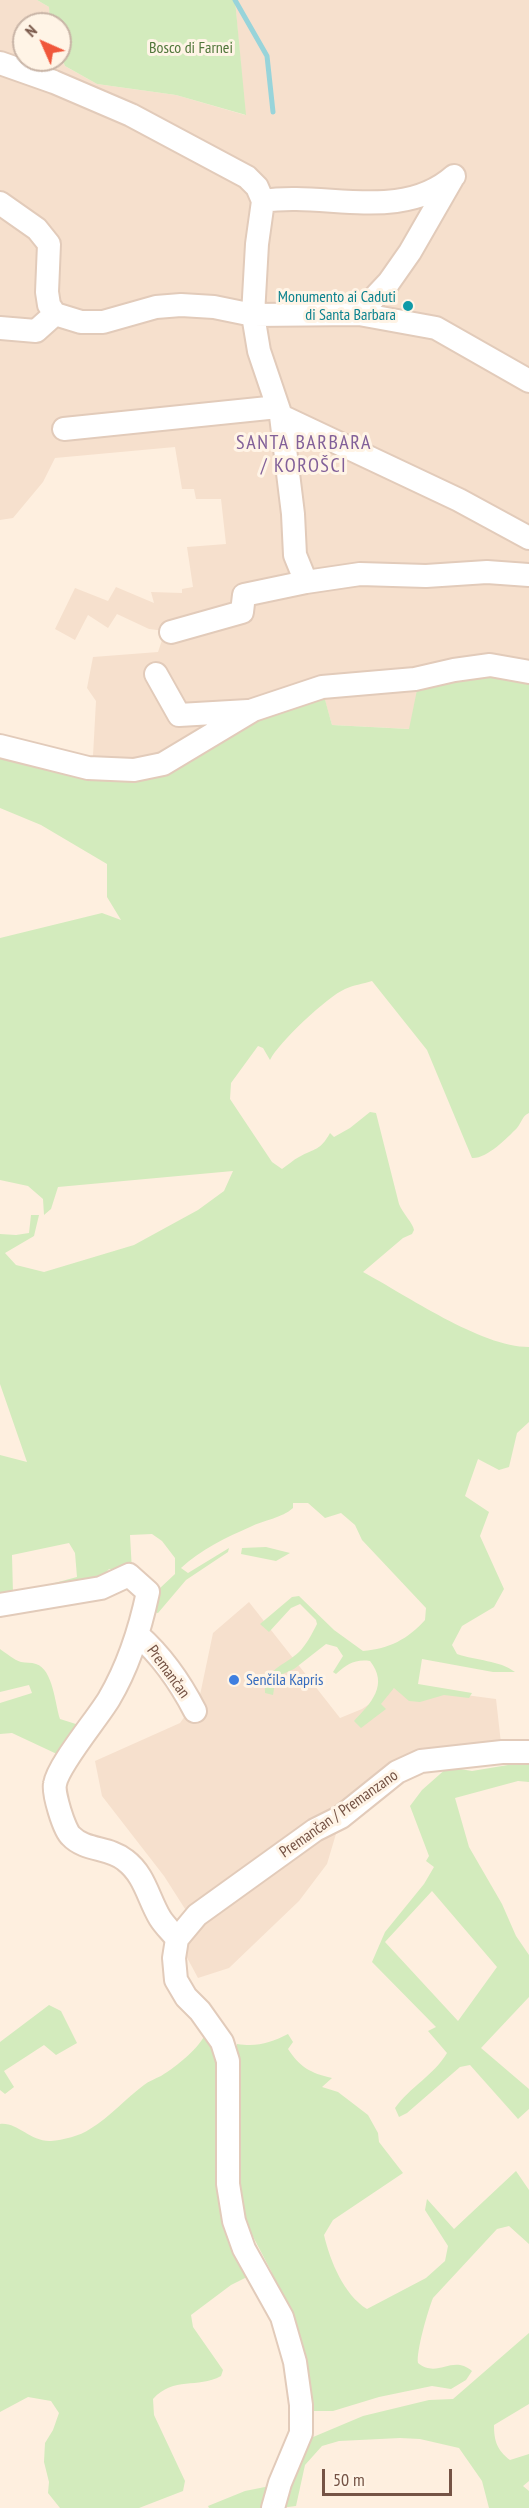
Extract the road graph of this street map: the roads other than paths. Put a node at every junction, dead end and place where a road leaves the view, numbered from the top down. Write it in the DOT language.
graph roads {
  1 [pos="0,63"];
  2 [pos="263,201"];
  3 [pos="0,203"];
  4 [pos="55,314"];
  5 [pos="359,314"];
  6 [pos="253,315"];
  7 [pos="0,328"];
  8 [pos="529,381"];
  9 [pos="279,411"];
  10 [pos="64,429"];
  11 [pos="529,538"];
  12 [pos="529,575"];
  13 [pos="306,582"];
  14 [pos="171,632"];
  15 [pos="529,672"];
  16 [pos="156,674"];
  17 [pos="301,678"];
  18 [pos="322,687"];
  19 [pos="253,710"];
  20 [pos="0,746"];
  21 [pos="0,1605"];
  22 [pos="138,1635"];
  23 [pos="195,1711"];
  24 [pos="529,1752"];
  25 [pos="177,1939"];
  26 [pos="273,2508"];
  1 -- 2 [label="street"];
  2 -- 5 [label="street"];
  2 -- 6 [label="street"];
  3 -- 4 [label="street"];
  4 -- 6 [label="street"];
  4 -- 7 [label="street"];
  5 -- 6 [label="street"];
  5 -- 8 [label="street"];
  6 -- 9 [label="street"];
  9 -- 10 [label="street"];
  9 -- 11 [label="street"];
  9 -- 13 [label="street"];
  12 -- 13 [label="street"];
  13 -- 14 [label="street"];
  15 -- 18 [label="street"];
  16 -- 19 [label="street"];
  17 -- 18 [label="street"];
  18 -- 19 [label="street"];
  19 -- 20 [label="street"];
  21 -- 22 [label="street"];
  22 -- 23 [label="street, Premančan"];
  22 -- 25 [label="street"];
  24 -- 25 [label="street, Premančan / Premanzano"];
  25 -- 26 [label="street"];
}
